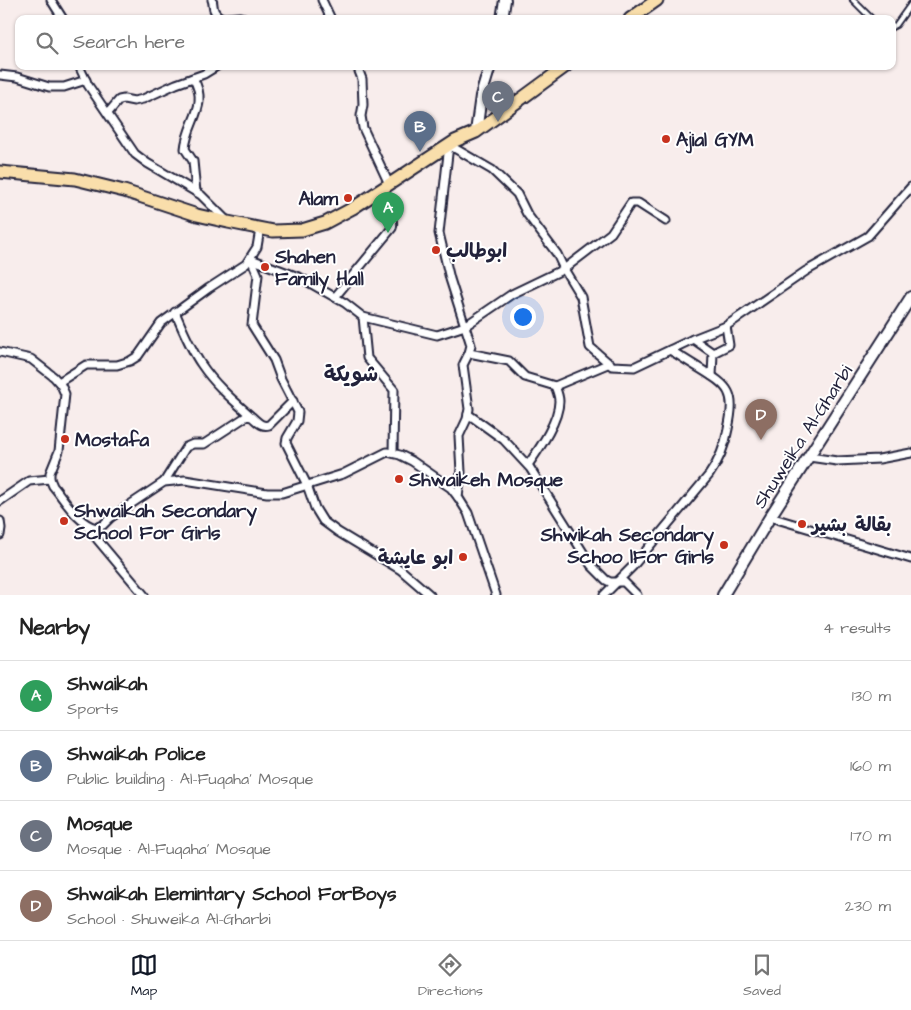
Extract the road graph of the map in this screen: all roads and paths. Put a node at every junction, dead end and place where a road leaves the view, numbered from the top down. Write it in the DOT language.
graph roads {
  1 [pos="51,0"];
  2 [pos="212,0"];
  3 [pos="322,0"];
  4 [pos="505,0"];
  5 [pos="657,0"];
  6 [pos="853,0"];
  7 [pos="911,4"];
  8 [pos="60,15"];
  9 [pos="217,15"];
  10 [pos="329,15"];
  11 [pos="503,15"];
  12 [pos="636,15"];
  13 [pos="868,15"];
  14 [pos="896,25"];
  15 [pos="81,70"];
  16 [pos="210,70"];
  17 [pos="359,70"];
  18 [pos="489,70"];
  19 [pos="561,70"];
  20 [pos="0,75"];
  21 [pos="192,78"];
  22 [pos="86,80"];
  23 [pos="108,113"];
  24 [pos="476,132"];
  25 [pos="449,145"];
  26 [pos="0,172"];
  27 [pos="389,184"];
  28 [pos="911,187"];
  29 [pos="196,192"];
  30 [pos="374,194"];
  31 [pos="666,221"];
  32 [pos="228,222"];
  33 [pos="260,229"];
  34 [pos="251,258"];
  35 [pos="564,269"];
  36 [pos="335,297"];
  37 [pos="911,298"];
  38 [pos="175,312"];
  39 [pos="363,316"];
  40 [pos="465,326"];
  41 [pos="726,326"];
  42 [pos="693,339"];
  43 [pos="670,350"];
  44 [pos="0,352"];
  45 [pos="713,353"];
  46 [pos="469,354"];
  47 [pos="610,364"];
  48 [pos="712,376"];
  49 [pos="58,382"];
  50 [pos="555,386"];
  51 [pos="293,401"];
  52 [pos="468,414"];
  53 [pos="252,417"];
  54 [pos="392,453"];
  55 [pos="911,453"];
  56 [pos="809,457"];
  57 [pos="528,465"];
  58 [pos="50,479"];
  59 [pos="164,482"];
  60 [pos="307,485"];
  61 [pos="458,497"];
  62 [pos="0,501"];
  63 [pos="770,517"];
  64 [pos="0,521"];
  65 [pos="83,522"];
  66 [pos="0,534"];
  67 [pos="911,558"];
  68 [pos="618,581"];
  69 [pos="144,595"];
  70 [pos="430,595"];
  71 [pos="496,595"];
  72 [pos="604,595"];
  73 [pos="637,595"];
  74 [pos="723,595"];
  1 -- 8 [label="street"];
  2 -- 9 [label="street"];
  3 -- 10 [label="street"];
  4 -- 11 [label="street"];
  5 -- 12 [label="main road"];
  6 -- 13 [label="lane"];
  7 -- 14 [label="lane"];
  15 -- 22 [label="street"];
  16 -- 21 [label="street"];
  17 -- 27 [label="street"];
  18 -- 24 [label="street"];
  19 -- 24 [label="main road"];
  20 -- 22 [label="street"];
  21 -- 23 [label="street"];
  21 -- 29 [label="street"];
  22 -- 23 [label="street"];
  23 -- 29 [label="street"];
  24 -- 25 [label="main road"];
  25 -- 27 [label="main road"];
  25 -- 35 [label="street"];
  25 -- 40 [label="street"];
  26 -- 32 [label="main road"];
  27 -- 30 [label="main road"];
  28 -- 41 [label="street"];
  29 -- 32 [label="street"];
  30 -- 33 [label="main road"];
  30 -- 36 [label="street"];
  31 -- 35 [label="street"];
  32 -- 33 [label="main road"];
  33 -- 34 [label="street"];
  34 -- 36 [label="street"];
  34 -- 38 [label="street"];
  34 -- 51 [label="street"];
  35 -- 40 [label="street"];
  35 -- 47 [label="street"];
  36 -- 39 [label="street"];
  37 -- 56 [label="street, Shuweika Al-Gharbi"];
  38 -- 49 [label="street"];
  38 -- 53 [label="street"];
  39 -- 40 [label="street"];
  39 -- 54 [label="street"];
  40 -- 46 [label="street"];
  41 -- 42 [label="street"];
  41 -- 45 [label="street"];
  42 -- 43 [label="street"];
  42 -- 45 [label="street"];
  43 -- 47 [label="street"];
  43 -- 48 [label="street"];
  44 -- 49 [label="street"];
  45 -- 48 [label="street"];
  46 -- 50 [label="street"];
  46 -- 52 [label="street"];
  47 -- 50 [label="street"];
  48 -- 68 [label="street"];
  49 -- 58 [label="street"];
  50 -- 57 [label="street"];
  51 -- 53 [label="street"];
  51 -- 60 [label="street"];
  52 -- 57 [label="street"];
  52 -- 61 [label="street"];
  53 -- 59 [label="street"];
  54 -- 60 [label="street"];
  54 -- 61 [label="street"];
  55 -- 56 [label="street"];
  56 -- 63 [label="street, Shuweika Al-Gharbi"];
  57 -- 68 [label="street"];
  58 -- 62 [label="street"];
  58 -- 65 [label="street"];
  59 -- 60 [label="street"];
  59 -- 65 [label="street"];
  60 -- 70 [label="street"];
  61 -- 71 [label="street"];
  63 -- 67 [label="street"];
  63 -- 74 [label="street, Shuweika Al-Gharbi"];
  64 -- 66 [label="street"];
  65 -- 69 [label="street"];
  68 -- 72 [label="street"];
  68 -- 73 [label="street"];
}
